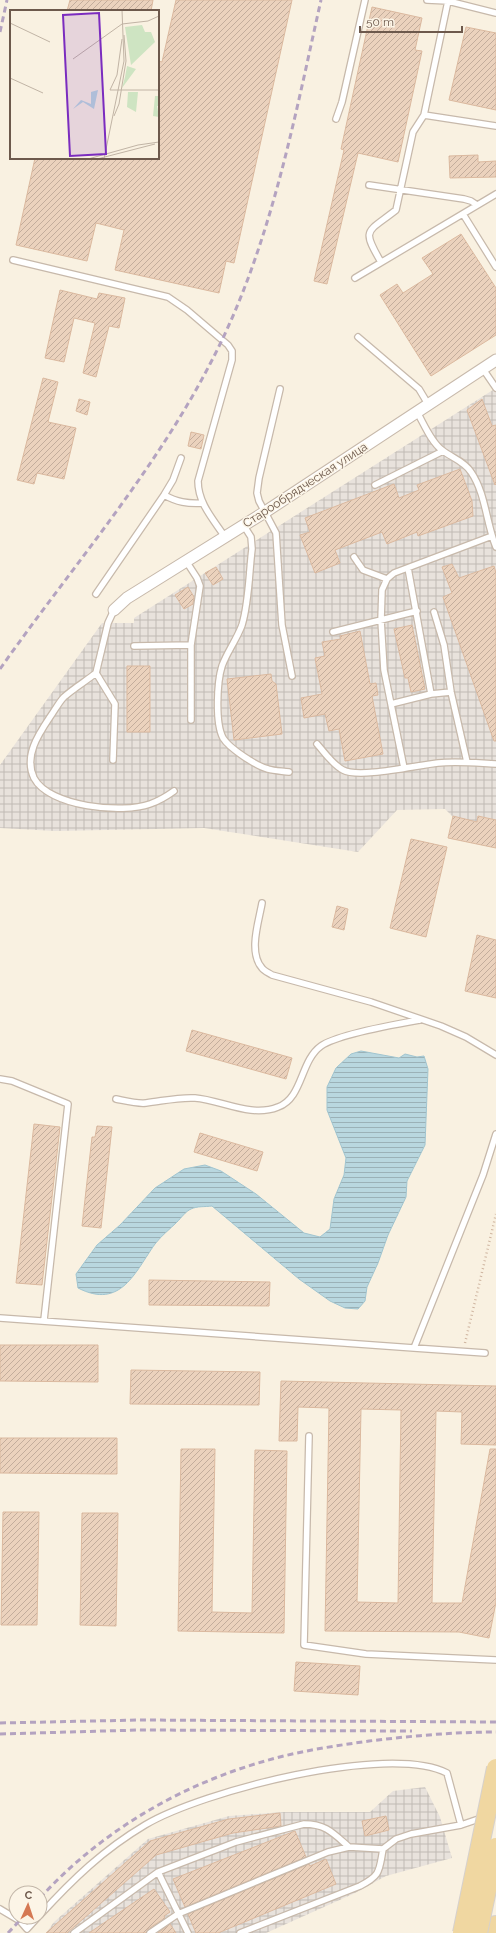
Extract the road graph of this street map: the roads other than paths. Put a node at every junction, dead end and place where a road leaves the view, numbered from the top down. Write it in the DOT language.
graph roads {
  1 [pos="365,0"];
  2 [pos="427,0"];
  3 [pos="448,1"];
  4 [pos="496,13"];
  5 [pos="424,115"];
  6 [pos="336,119"];
  7 [pos="496,126"];
  8 [pos="369,185"];
  9 [pos="400,190"];
  10 [pos="496,194"];
  11 [pos="477,205"];
  12 [pos="463,214"];
  13 [pos="13,260"];
  14 [pos="381,262"];
  15 [pos="496,267"];
  16 [pos="355,278"];
  17 [pos="358,337"];
  18 [pos="496,360"];
  19 [pos="483,369"];
  20 [pos="496,388"];
  21 [pos="280,389"];
  22 [pos="428,404"];
  23 [pos="417,412"];
  24 [pos="443,451"];
  25 [pos="181,458"];
  26 [pos="375,485"];
  27 [pos="164,495"];
  28 [pos="203,503"];
  29 [pos="265,512"];
  30 [pos="244,526"];
  31 [pos="492,536"];
  32 [pos="225,538"];
  33 [pos="496,547"];
  34 [pos="354,557"];
  35 [pos="186,562"];
  36 [pos="408,568"];
  37 [pos="387,579"];
  38 [pos="96,594"];
  39 [pos="114,610"];
  40 [pos="417,611"];
  41 [pos="434,612"];
  42 [pos="381,620"];
  43 [pos="334,632"];
  44 [pos="191,645"];
  45 [pos="134,646"];
  46 [pos="96,673"];
  47 [pos="292,676"];
  48 [pos="451,692"];
  49 [pos="431,694"];
  50 [pos="391,704"];
  51 [pos="191,720"];
  52 [pos="317,744"];
  53 [pos="113,760"];
  54 [pos="467,762"];
  55 [pos="496,764"];
  56 [pos="404,768"];
  57 [pos="289,772"];
  58 [pos="174,792"];
  59 [pos="262,903"];
  60 [pos="420,1020"];
  61 [pos="496,1055"];
  62 [pos="0,1079"];
  63 [pos="116,1099"];
  64 [pos="496,1134"];
  65 [pos="0,1318"];
  66 [pos="44,1320"];
  67 [pos="414,1348"];
  68 [pos="485,1353"];
  69 [pos="309,1436"];
  70 [pos="496,1660"];
  71 [pos="496,1768"];
  72 [pos="496,1813"];
  73 [pos="461,1825"];
  74 [pos="349,1847"];
  75 [pos="496,1847"];
  76 [pos="383,1849"];
  77 [pos="158,1872"];
  78 [pos="48,1906"];
  79 [pos="178,1914"];
  80 [pos="24,1925"];
  81 [pos="31,1925"];
  82 [pos="496,1925"];
  83 [pos="74,1933"];
  84 [pos="150,1933"];
  85 [pos="188,1933"];
  86 [pos="240,1933"];
  87 [pos="460,1933"];
  88 [pos="478,1933"];
  1 -- 6 [label="lane"];
  2 -- 3 [label="lane"];
  3 -- 4 [label="lane"];
  3 -- 5 [label="lane"];
  5 -- 7 [label="lane"];
  5 -- 9 [label="lane"];
  8 -- 9 [label="lane"];
  9 -- 11 [label="lane"];
  9 -- 14 [label="lane"];
  10 -- 11 [label="lane"];
  11 -- 12 [label="lane"];
  12 -- 14 [label="lane"];
  12 -- 15 [label="lane"];
  13 -- 28 [label="lane"];
  14 -- 16 [label="lane"];
  17 -- 22 [label="lane"];
  18 -- 19 [label="street, Старообрядческая улица"];
  19 -- 20 [label="lane"];
  19 -- 22 [label="street, Старообрядческая улица"];
  21 -- 29 [label="lane"];
  22 -- 23 [label="street, Старообрядческая улица"];
  23 -- 24 [label="lane"];
  23 -- 29 [label="street, Старообрядческая улица"];
  24 -- 26 [label="lane"];
  24 -- 31 [label="lane"];
  25 -- 27 [label="lane"];
  27 -- 28 [label="lane"];
  27 -- 38 [label="lane"];
  28 -- 32 [label="lane"];
  29 -- 30 [label="street, Старообрядческая улица"];
  29 -- 47 [label="lane"];
  30 -- 32 [label="street, Старообрядческая улица"];
  30 -- 57 [label="lane"];
  31 -- 33 [label="lane"];
  31 -- 36 [label="lane"];
  32 -- 35 [label="street, Старообрядческая улица"];
  34 -- 37 [label="lane"];
  35 -- 39 [label="street, Старообрядческая улица"];
  35 -- 44 [label="lane"];
  36 -- 37 [label="lane"];
  36 -- 40 [label="lane"];
  37 -- 42 [label="lane"];
  39 -- 46 [label="lane"];
  40 -- 42 [label="lane"];
  40 -- 49 [label="lane"];
  41 -- 48 [label="lane"];
  42 -- 43 [label="lane"];
  42 -- 50 [label="lane"];
  44 -- 45 [label="lane"];
  44 -- 51 [label="lane"];
  46 -- 53 [label="lane"];
  46 -- 58 [label="lane"];
  48 -- 49 [label="lane"];
  48 -- 54 [label="lane"];
  49 -- 50 [label="lane"];
  50 -- 56 [label="lane"];
  52 -- 56 [label="lane"];
  54 -- 55 [label="lane"];
  54 -- 56 [label="lane"];
  59 -- 60 [label="lane"];
  60 -- 61 [label="lane"];
  60 -- 63 [label="lane"];
  62 -- 66 [label="lane"];
  64 -- 67 [label="lane"];
  65 -- 66 [label="lane"];
  66 -- 67 [label="lane"];
  67 -- 68 [label="lane"];
  69 -- 70 [label="lane"];
  71 -- 87 [label="main road, bridge"];
  72 -- 73 [label="lane"];
  73 -- 76 [label="lane"];
  73 -- 78 [label="lane"];
  74 -- 76 [label="lane"];
  74 -- 77 [label="lane"];
  74 -- 79 [label="lane"];
  75 -- 88 [label="main road, bridge"];
  76 -- 86 [label="lane"];
  77 -- 79 [label="lane"];
  77 -- 83 [label="lane"];
  79 -- 84 [label="lane"];
  79 -- 85 [label="lane"];
  80 -- 81 [label="lane"];
  82 -- 87 [label="main road"];
}
